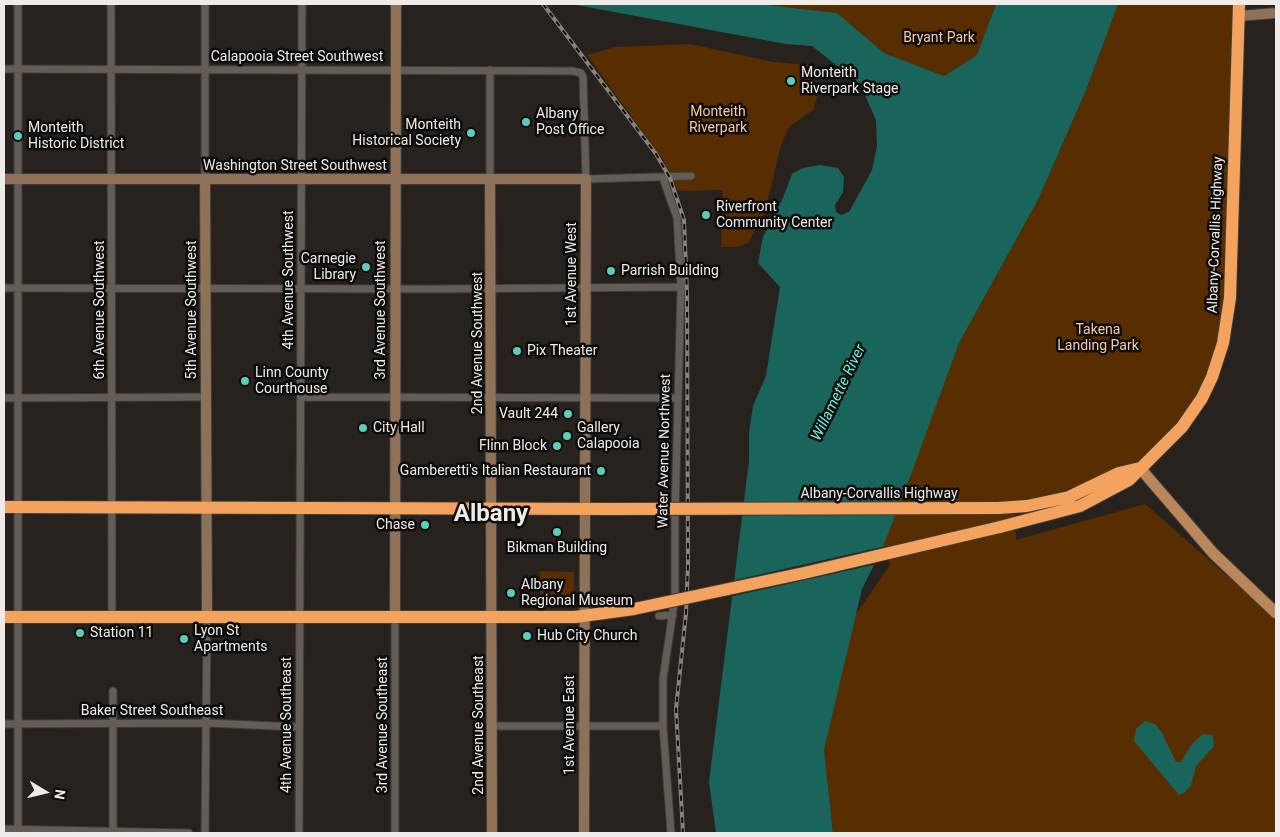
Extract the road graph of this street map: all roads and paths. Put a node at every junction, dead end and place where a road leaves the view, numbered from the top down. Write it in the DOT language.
graph roads {
  1 [pos="18,4"];
  2 [pos="111,4"];
  3 [pos="205,4"];
  4 [pos="302,4"];
  5 [pos="396,4"];
  6 [pos="1239,10"];
  7 [pos="1276,13"];
  8 [pos="4,69"];
  9 [pos="18,69"];
  10 [pos="206,69"];
  11 [pos="111,70"];
  12 [pos="302,70"];
  13 [pos="395,70"];
  14 [pos="490,70"];
  15 [pos="583,81"];
  16 [pos="691,176"];
  17 [pos="663,178"];
  18 [pos="4,179"];
  19 [pos="18,179"];
  20 [pos="112,179"];
  21 [pos="205,179"];
  22 [pos="301,179"];
  23 [pos="586,179"];
  24 [pos="395,180"];
  25 [pos="490,180"];
  26 [pos="681,287"];
  27 [pos="4,288"];
  28 [pos="18,288"];
  29 [pos="112,288"];
  30 [pos="206,288"];
  31 [pos="301,288"];
  32 [pos="395,288"];
  33 [pos="491,288"];
  34 [pos="586,288"];
  35 [pos="394,396"];
  36 [pos="492,396"];
  37 [pos="206,397"];
  38 [pos="301,397"];
  39 [pos="585,397"];
  40 [pos="4,398"];
  41 [pos="17,398"];
  42 [pos="113,398"];
  43 [pos="678,398"];
  44 [pos="1140,468"];
  45 [pos="4,507"];
  46 [pos="17,507"];
  47 [pos="112,507"];
  48 [pos="395,507"];
  49 [pos="205,508"];
  50 [pos="300,508"];
  51 [pos="492,508"];
  52 [pos="584,508"];
  53 [pos="1276,613"];
  54 [pos="673,615"];
  55 [pos="395,616"];
  56 [pos="584,616"];
  57 [pos="659,616"];
  58 [pos="112,617"];
  59 [pos="207,617"];
  60 [pos="300,617"];
  61 [pos="493,617"];
  62 [pos="4,618"];
  63 [pos="18,618"];
  64 [pos="113,691"];
  65 [pos="18,723"];
  66 [pos="113,723"];
  67 [pos="206,723"];
  68 [pos="4,724"];
  69 [pos="493,726"];
  70 [pos="584,726"];
  71 [pos="663,726"];
  72 [pos="299,727"];
  73 [pos="4,829"];
  74 [pos="18,831"];
  75 [pos="113,832"];
  76 [pos="189,833"];
  77 [pos="205,833"];
  78 [pos="299,833"];
  79 [pos="395,833"];
  80 [pos="492,833"];
  81 [pos="584,833"];
  82 [pos="671,833"];
  1 -- 9 [label="street"];
  2 -- 11 [label="street, 6th Avenue Southwest"];
  3 -- 10 [label="street, 5th Avenue Southwest"];
  4 -- 12 [label="street, 4th Avenue Southwest"];
  5 -- 13 [label="street, 3rd Avenue Southwest"];
  6 -- 7 [label="street"];
  6 -- 44 [label="highway, Albany-Corvallis Highway"];
  8 -- 9 [label="street, Calapooia Street Southwest"];
  9 -- 11 [label="street, Calapooia Street Southwest"];
  9 -- 19 [label="street"];
  10 -- 11 [label="street, Calapooia Street Southwest"];
  10 -- 12 [label="street, Calapooia Street Southwest"];
  10 -- 21 [label="street, 5th Avenue Southwest"];
  11 -- 20 [label="street, 6th Avenue Southwest"];
  12 -- 13 [label="street, Calapooia Street Southwest"];
  12 -- 22 [label="street, 4th Avenue Southwest"];
  13 -- 14 [label="street, Calapooia Street Southwest"];
  13 -- 24 [label="street, 3rd Avenue Southwest"];
  14 -- 15 [label="street, Calapooia Street Southwest"];
  14 -- 25 [label="street, 2nd Avenue Southwest"];
  15 -- 23 [label="street, 1st Avenue West"];
  16 -- 17 [label="street"];
  17 -- 23 [label="street"];
  17 -- 26 [label="street, Water Avenue Northwest"];
  18 -- 19 [label="street, Washington Street Southwest"];
  19 -- 20 [label="street, Washington Street Southwest"];
  19 -- 28 [label="street"];
  20 -- 21 [label="street, Washington Street Southwest"];
  20 -- 29 [label="street, 6th Avenue Southwest"];
  21 -- 22 [label="street, Washington Street Southwest"];
  21 -- 30 [label="street, 5th Avenue Southwest"];
  22 -- 24 [label="street, Washington Street Southwest"];
  22 -- 31 [label="street, 4th Avenue Southwest"];
  23 -- 25 [label="street, Washington Street Southwest"];
  23 -- 34 [label="street, 1st Avenue West"];
  24 -- 25 [label="street, Washington Street Southwest"];
  24 -- 32 [label="street, 3rd Avenue Southwest"];
  25 -- 33 [label="street, 2nd Avenue Southwest"];
  26 -- 34 [label="street"];
  26 -- 43 [label="street, Water Avenue Northwest"];
  27 -- 28 [label="street"];
  28 -- 29 [label="street"];
  28 -- 41 [label="street"];
  29 -- 30 [label="street"];
  29 -- 42 [label="street, 6th Avenue Southwest"];
  30 -- 31 [label="street"];
  30 -- 37 [label="street, 5th Avenue Southwest"];
  31 -- 32 [label="street"];
  31 -- 38 [label="street, 4th Avenue Southwest"];
  32 -- 33 [label="street"];
  32 -- 35 [label="street, 3rd Avenue Southwest"];
  33 -- 34 [label="street"];
  33 -- 36 [label="street, 2nd Avenue Southwest"];
  34 -- 39 [label="street, 1st Avenue West"];
  35 -- 36 [label="street"];
  35 -- 38 [label="street"];
  35 -- 48 [label="street, 3rd Avenue Southwest"];
  36 -- 39 [label="street"];
  36 -- 51 [label="street, 2nd Avenue Southwest"];
  37 -- 42 [label="street"];
  37 -- 49 [label="street, 5th Avenue Southwest"];
  38 -- 50 [label="street, 4th Avenue Southwest"];
  39 -- 43 [label="street"];
  39 -- 52 [label="street, 1st Avenue West"];
  40 -- 41 [label="street"];
  41 -- 42 [label="street"];
  41 -- 46 [label="street"];
  42 -- 47 [label="street, 6th Avenue Southwest"];
  43 -- 54 [label="street, Water Avenue Northwest"];
  44 -- 52 [label="highway, Albany-Corvallis Highway, bridge"];
  44 -- 53 [label="main road"];
  44 -- 56 [label="highway, Albany-Corvallis Highway, bridge"];
  45 -- 46 [label="highway, Albany-Corvallis Highway"];
  46 -- 47 [label="highway, Albany-Corvallis Highway"];
  46 -- 63 [label="street"];
  47 -- 49 [label="highway, Albany-Corvallis Highway"];
  47 -- 58 [label="street, 6th Avenue Southwest"];
  48 -- 50 [label="highway, Albany-Corvallis Highway"];
  48 -- 51 [label="highway, Albany-Corvallis Highway"];
  48 -- 55 [label="street, 3rd Avenue Southwest"];
  49 -- 50 [label="highway, Albany-Corvallis Highway"];
  49 -- 59 [label="street, 5th Avenue Southwest"];
  50 -- 60 [label="street, 4th Avenue Southwest"];
  51 -- 52 [label="highway, Albany-Corvallis Highway"];
  51 -- 61 [label="street, 2nd Avenue Southwest"];
  52 -- 56 [label="street, 1st Avenue West"];
  54 -- 57 [label="street"];
  54 -- 71 [label="street, Water Avenue Northwest"];
  55 -- 60 [label="highway, Albany-Corvallis Highway"];
  55 -- 61 [label="highway, Albany-Corvallis Highway"];
  55 -- 79 [label="street, 3rd Avenue Southeast"];
  56 -- 61 [label="highway, Albany-Corvallis Highway"];
  56 -- 70 [label="street, 1st Avenue East"];
  58 -- 59 [label="highway, Albany-Corvallis Highway"];
  58 -- 63 [label="highway, Albany-Corvallis Highway"];
  59 -- 60 [label="highway, Albany-Corvallis Highway"];
  59 -- 67 [label="street"];
  60 -- 72 [label="street, 4th Avenue Southeast"];
  61 -- 69 [label="street, 2nd Avenue Southeast"];
  62 -- 63 [label="highway, Albany-Corvallis Highway"];
  63 -- 65 [label="street"];
  64 -- 66 [label="street"];
  65 -- 66 [label="street, Baker Street Southeast"];
  65 -- 68 [label="street, Baker Street Southeast"];
  65 -- 74 [label="street"];
  66 -- 67 [label="street, Baker Street Southeast"];
  66 -- 75 [label="street"];
  67 -- 72 [label="street, Baker Street Southeast"];
  67 -- 77 [label="street"];
  69 -- 70 [label="street"];
  69 -- 80 [label="street, 2nd Avenue Southeast"];
  70 -- 71 [label="street"];
  70 -- 81 [label="street, 1st Avenue East"];
  71 -- 82 [label="street, Water Avenue Northwest"];
  72 -- 78 [label="street, 4th Avenue Southeast"];
  73 -- 74 [label="street"];
  74 -- 75 [label="street"];
  75 -- 76 [label="street"];
}
